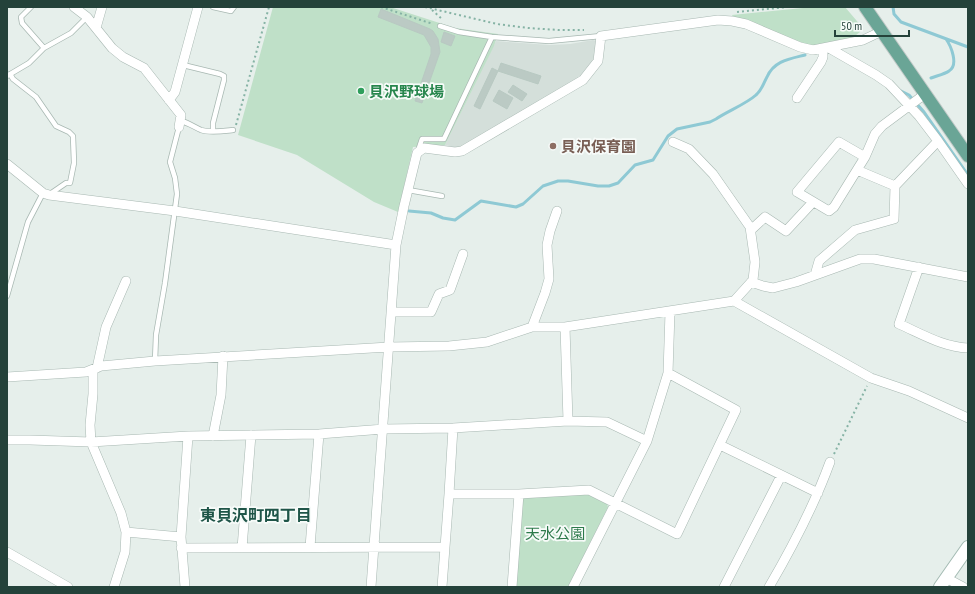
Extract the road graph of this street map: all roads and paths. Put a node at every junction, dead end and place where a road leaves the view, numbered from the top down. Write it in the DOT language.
graph roads {
  1 [pos="32,7"];
  2 [pos="74,7"];
  3 [pos="102,7"];
  4 [pos="198,7"];
  5 [pos="213,7"];
  6 [pos="234,7"];
  7 [pos="269,7"];
  8 [pos="381,7"];
  9 [pos="425,7"];
  10 [pos="788,7"];
  11 [pos="865,7"];
  12 [pos="734,12"];
  13 [pos="87,17"];
  14 [pos="440,26"];
  15 [pos="96,28"];
  16 [pos="589,29"];
  17 [pos="882,31"];
  18 [pos="601,36"];
  19 [pos="492,37"];
  20 [pos="44,48"];
  21 [pos="826,48"];
  22 [pos="183,65"];
  23 [pos="9,75"];
  24 [pos="925,94"];
  25 [pos="798,98"];
  26 [pos="169,100"];
  27 [pos="910,105"];
  28 [pos="180,124"];
  29 [pos="233,130"];
  30 [pos="213,131"];
  31 [pos="938,141"];
  32 [pos="673,142"];
  33 [pos="418,154"];
  34 [pos="865,156"];
  35 [pos="968,156"];
  36 [pos="7,164"];
  37 [pos="857,170"];
  38 [pos="968,184"];
  39 [pos="895,186"];
  40 [pos="408,190"];
  41 [pos="46,194"];
  42 [pos="442,196"];
  43 [pos="813,202"];
  44 [pos="175,211"];
  45 [pos="557,211"];
  46 [pos="751,230"];
  47 [pos="396,245"];
  48 [pos="464,254"];
  49 [pos="919,267"];
  50 [pos="815,275"];
  51 [pos="968,277"];
  52 [pos="126,281"];
  53 [pos="751,282"];
  54 [pos="7,296"];
  55 [pos="734,301"];
  56 [pos="392,312"];
  57 [pos="670,312"];
  58 [pos="532,327"];
  59 [pos="564,327"];
  60 [pos="389,347"];
  61 [pos="968,348"];
  62 [pos="223,356"];
  63 [pos="155,361"];
  64 [pos="95,369"];
  65 [pos="668,373"];
  66 [pos="7,377"];
  67 [pos="871,378"];
  68 [pos="968,418"];
  69 [pos="568,421"];
  70 [pos="453,428"];
  71 [pos="384,429"];
  72 [pos="319,434"];
  73 [pos="251,435"];
  74 [pos="188,436"];
  75 [pos="213,436"];
  76 [pos="7,440"];
  77 [pos="647,441"];
  78 [pos="91,442"];
  79 [pos="720,445"];
  80 [pos="830,462"];
  81 [pos="781,476"];
  82 [pos="818,493"];
  83 [pos="449,494"];
  84 [pos="519,494"];
  85 [pos="616,503"];
  86 [pos="126,532"];
  87 [pos="181,537"];
  88 [pos="310,547"];
  89 [pos="374,547"];
  90 [pos="445,547"];
  91 [pos="968,547"];
  92 [pos="181,548"];
  93 [pos="242,548"];
  94 [pos="7,552"];
  95 [pos="943,583"];
  96 [pos="68,587"];
  97 [pos="114,587"];
  98 [pos="185,587"];
  99 [pos="371,587"];
  100 [pos="442,587"];
  101 [pos="512,587"];
  102 [pos="573,587"];
  103 [pos="724,587"];
  104 [pos="769,587"];
  105 [pos="963,587"];
  1 -- 20 [label="lane"];
  2 -- 13 [label="street"];
  3 -- 15 [label="street"];
  4 -- 22 [label="street"];
  5 -- 6 [label="lane"];
  7 -- 29 [label="path"];
  8 -- 14 [label="path"];
  9 -- 16 [label="path"];
  10 -- 12 [label="path"];
  11 -- 17 [label="main road"];
  13 -- 15 [label="street"];
  13 -- 20 [label="lane"];
  14 -- 19 [label="lane"];
  15 -- 26 [label="street"];
  17 -- 21 [label="street"];
  17 -- 24 [label="main road"];
  18 -- 19 [label="lane"];
  18 -- 21 [label="street"];
  18 -- 33 [label="street"];
  19 -- 33 [label="lane"];
  20 -- 23 [label="lane"];
  21 -- 25 [label="street"];
  21 -- 27 [label="street"];
  22 -- 26 [label="street"];
  22 -- 30 [label="lane"];
  23 -- 41 [label="lane"];
  24 -- 27 [label="street"];
  24 -- 35 [label="main road"];
  26 -- 28 [label="street"];
  27 -- 31 [label="street"];
  27 -- 34 [label="street"];
  28 -- 30 [label="lane"];
  28 -- 44 [label="lane"];
  29 -- 30 [label="lane"];
  31 -- 38 [label="street"];
  31 -- 39 [label="street"];
  32 -- 46 [label="street"];
  33 -- 40 [label="street"];
  34 -- 37 [label="street"];
  34 -- 43 [label="street"];
  36 -- 41 [label="street"];
  37 -- 39 [label="street"];
  37 -- 43 [label="street"];
  39 -- 50 [label="street"];
  40 -- 42 [label="lane"];
  40 -- 47 [label="street"];
  41 -- 44 [label="street"];
  41 -- 54 [label="lane"];
  43 -- 46 [label="street"];
  44 -- 47 [label="street"];
  44 -- 63 [label="lane"];
  45 -- 58 [label="street"];
  46 -- 53 [label="street"];
  47 -- 56 [label="street"];
  48 -- 56 [label="street"];
  49 -- 50 [label="street"];
  49 -- 51 [label="street"];
  49 -- 61 [label="street"];
  50 -- 53 [label="street"];
  52 -- 64 [label="street"];
  53 -- 55 [label="street"];
  55 -- 57 [label="street"];
  55 -- 67 [label="street"];
  56 -- 60 [label="street"];
  57 -- 59 [label="street"];
  57 -- 65 [label="street"];
  58 -- 59 [label="street"];
  58 -- 60 [label="street"];
  59 -- 69 [label="street"];
  60 -- 62 [label="street"];
  60 -- 71 [label="street"];
  62 -- 63 [label="street"];
  62 -- 75 [label="street"];
  63 -- 64 [label="street"];
  64 -- 66 [label="street"];
  64 -- 78 [label="street"];
  65 -- 77 [label="street"];
  65 -- 79 [label="street"];
  67 -- 68 [label="street"];
  67 -- 80 [label="path"];
  69 -- 70 [label="street"];
  69 -- 77 [label="street"];
  70 -- 71 [label="street"];
  70 -- 83 [label="street"];
  71 -- 72 [label="street"];
  71 -- 89 [label="street"];
  72 -- 73 [label="street"];
  72 -- 88 [label="street"];
  73 -- 75 [label="street"];
  73 -- 93 [label="street"];
  74 -- 75 [label="street"];
  74 -- 78 [label="street"];
  74 -- 87 [label="street"];
  76 -- 78 [label="street"];
  77 -- 85 [label="street"];
  78 -- 86 [label="street"];
  79 -- 81 [label="street"];
  79 -- 85 [label="street"];
  80 -- 82 [label="street"];
  81 -- 82 [label="street"];
  81 -- 103 [label="street"];
  82 -- 104 [label="street"];
  83 -- 84 [label="street"];
  83 -- 90 [label="street"];
  84 -- 85 [label="street"];
  84 -- 101 [label="street"];
  85 -- 102 [label="street"];
  86 -- 87 [label="street"];
  86 -- 97 [label="street"];
  87 -- 92 [label="street"];
  88 -- 89 [label="street"];
  88 -- 93 [label="street"];
  89 -- 90 [label="street"];
  89 -- 99 [label="street"];
  90 -- 100 [label="street"];
  91 -- 95 [label="main road"];
  92 -- 93 [label="street"];
  92 -- 98 [label="street"];
  94 -- 96 [label="street"];
  95 -- 105 [label="street"];
}
